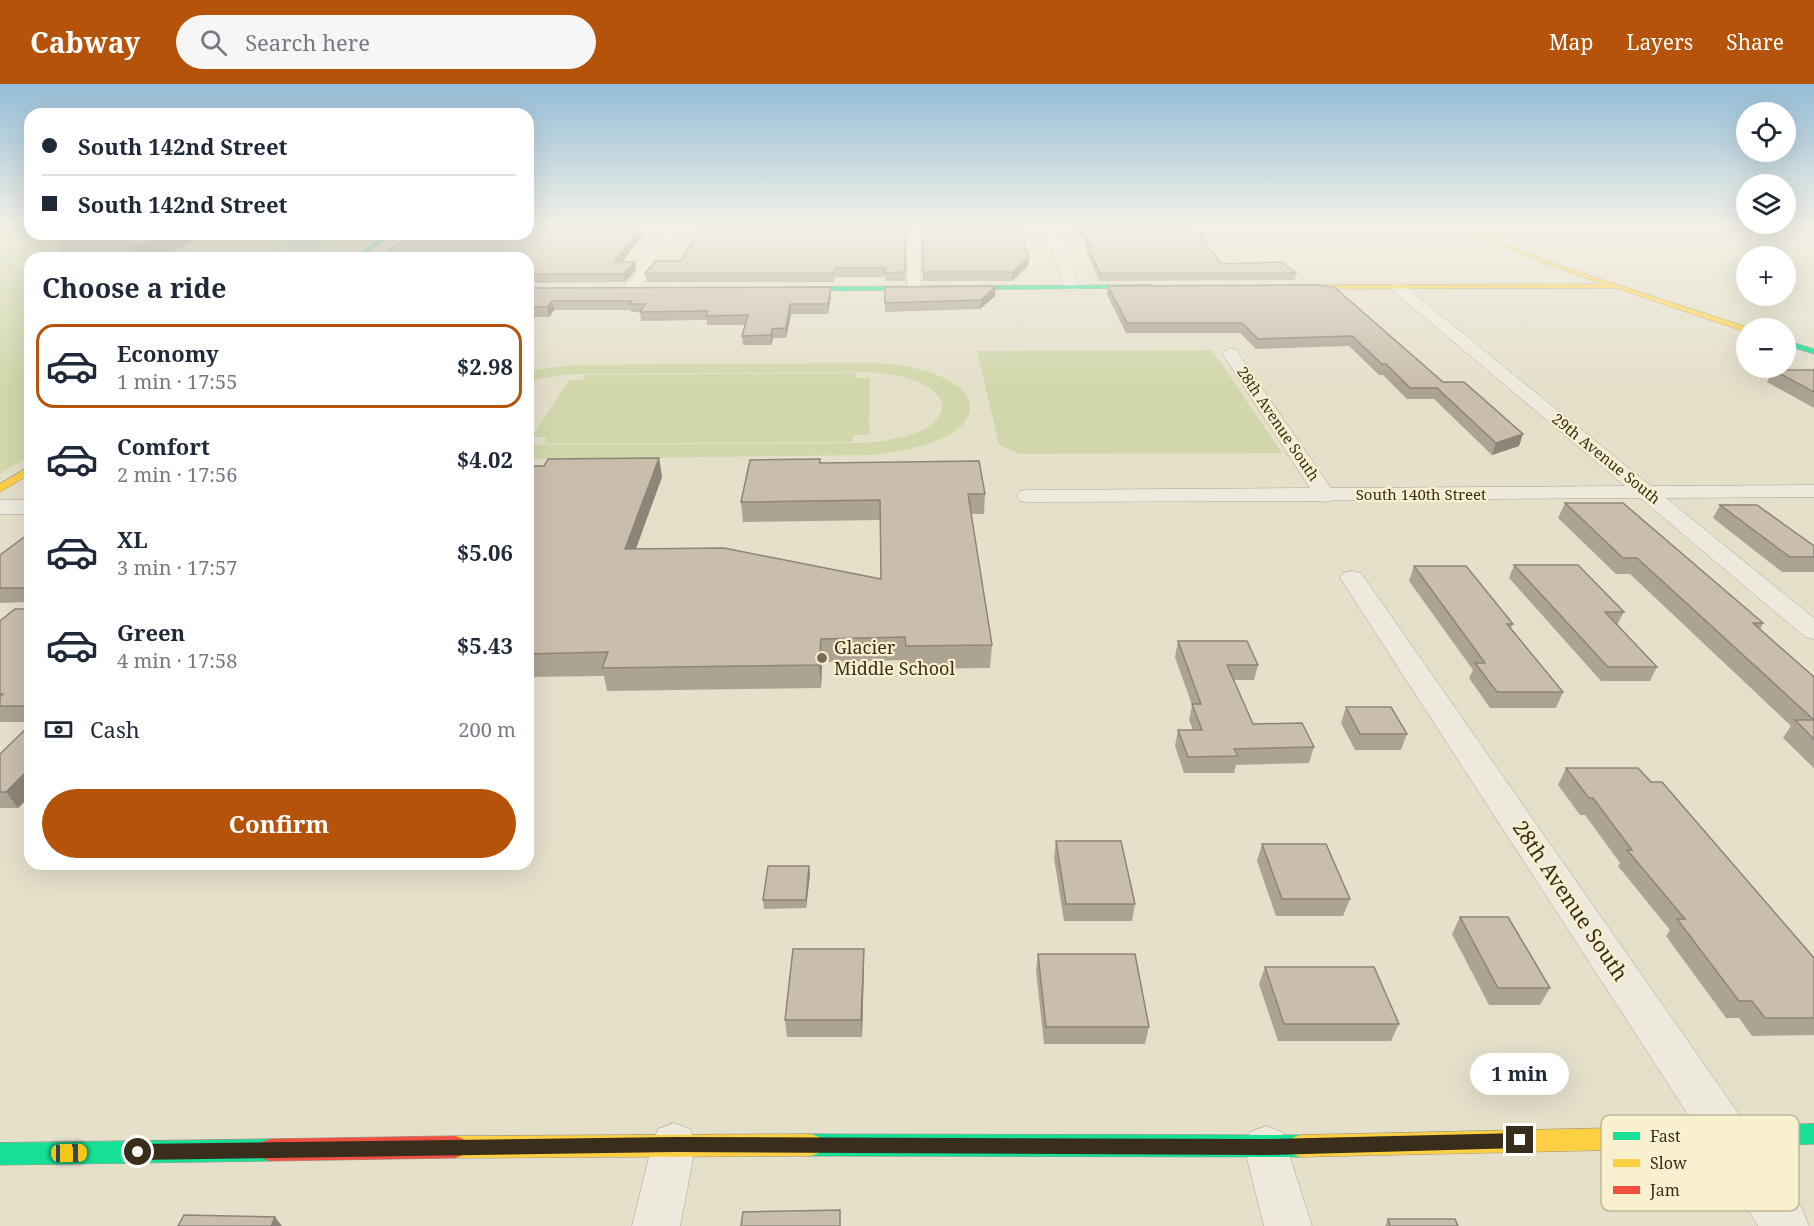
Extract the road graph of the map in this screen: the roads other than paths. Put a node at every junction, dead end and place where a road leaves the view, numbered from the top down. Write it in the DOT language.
graph roads {
  1 [pos="636,279"];
  2 [pos="914,279"];
  3 [pos="1069,279"];
  4 [pos="1595,279"];
  5 [pos="1614,286"];
  6 [pos="1072,287"];
  7 [pos="1167,287"];
  8 [pos="1279,287"];
  9 [pos="1397,287"];
  10 [pos="625,289"];
  11 [pos="652,289"];
  12 [pos="774,289"];
  13 [pos="914,289"];
  14 [pos="1736,326"];
  15 [pos="1796,346"];
  16 [pos="1814,352"];
  17 [pos="1230,353"];
  18 [pos="24,473"];
  19 [pos="0,489"];
  20 [pos="1814,491"];
  21 [pos="1648,493"];
  22 [pos="1028,496"];
  23 [pos="1326,496"];
  24 [pos="0,507"];
  25 [pos="24,507"];
  26 [pos="1353,578"];
  27 [pos="1814,631"];
  28 [pos="1714,1115"];
  29 [pos="1799,1134"];
  30 [pos="1814,1134"];
  31 [pos="1601,1138"];
  32 [pos="674,1144"];
  33 [pos="1266,1147"];
  34 [pos="0,1154"];
  35 [pos="1775,1211"];
  36 [pos="656,1226"];
  37 [pos="1288,1226"];
  38 [pos="1785,1226"];
  1 -- 10 [label="street"];
  2 -- 13 [label="street"];
  3 -- 6 [label="street"];
  4 -- 5 [label="street"];
  5 -- 9 [label="street"];
  5 -- 14 [label="street"];
  6 -- 7 [label="street"];
  6 -- 13 [label="street"];
  8 -- 9 [label="street"];
  9 -- 21 [label="street, 29th Avenue South"];
  10 -- 11 [label="street"];
  12 -- 13 [label="street"];
  15 -- 16 [label="street"];
  17 -- 23 [label="street, 28th Avenue South"];
  18 -- 19 [label="street"];
  20 -- 21 [label="street, South 140th Street"];
  21 -- 23 [label="street, South 140th Street"];
  21 -- 27 [label="street, 29th Avenue South"];
  22 -- 23 [label="street, South 140th Street"];
  24 -- 25 [label="street"];
  26 -- 28 [label="street, 28th Avenue South"];
  29 -- 30 [label="street"];
  31 -- 33 [label="street"];
  32 -- 33 [label="street"];
  32 -- 34 [label="street"];
  32 -- 36 [label="street"];
  33 -- 37 [label="street"];
  35 -- 38 [label="street, 28th Avenue South"];
}
